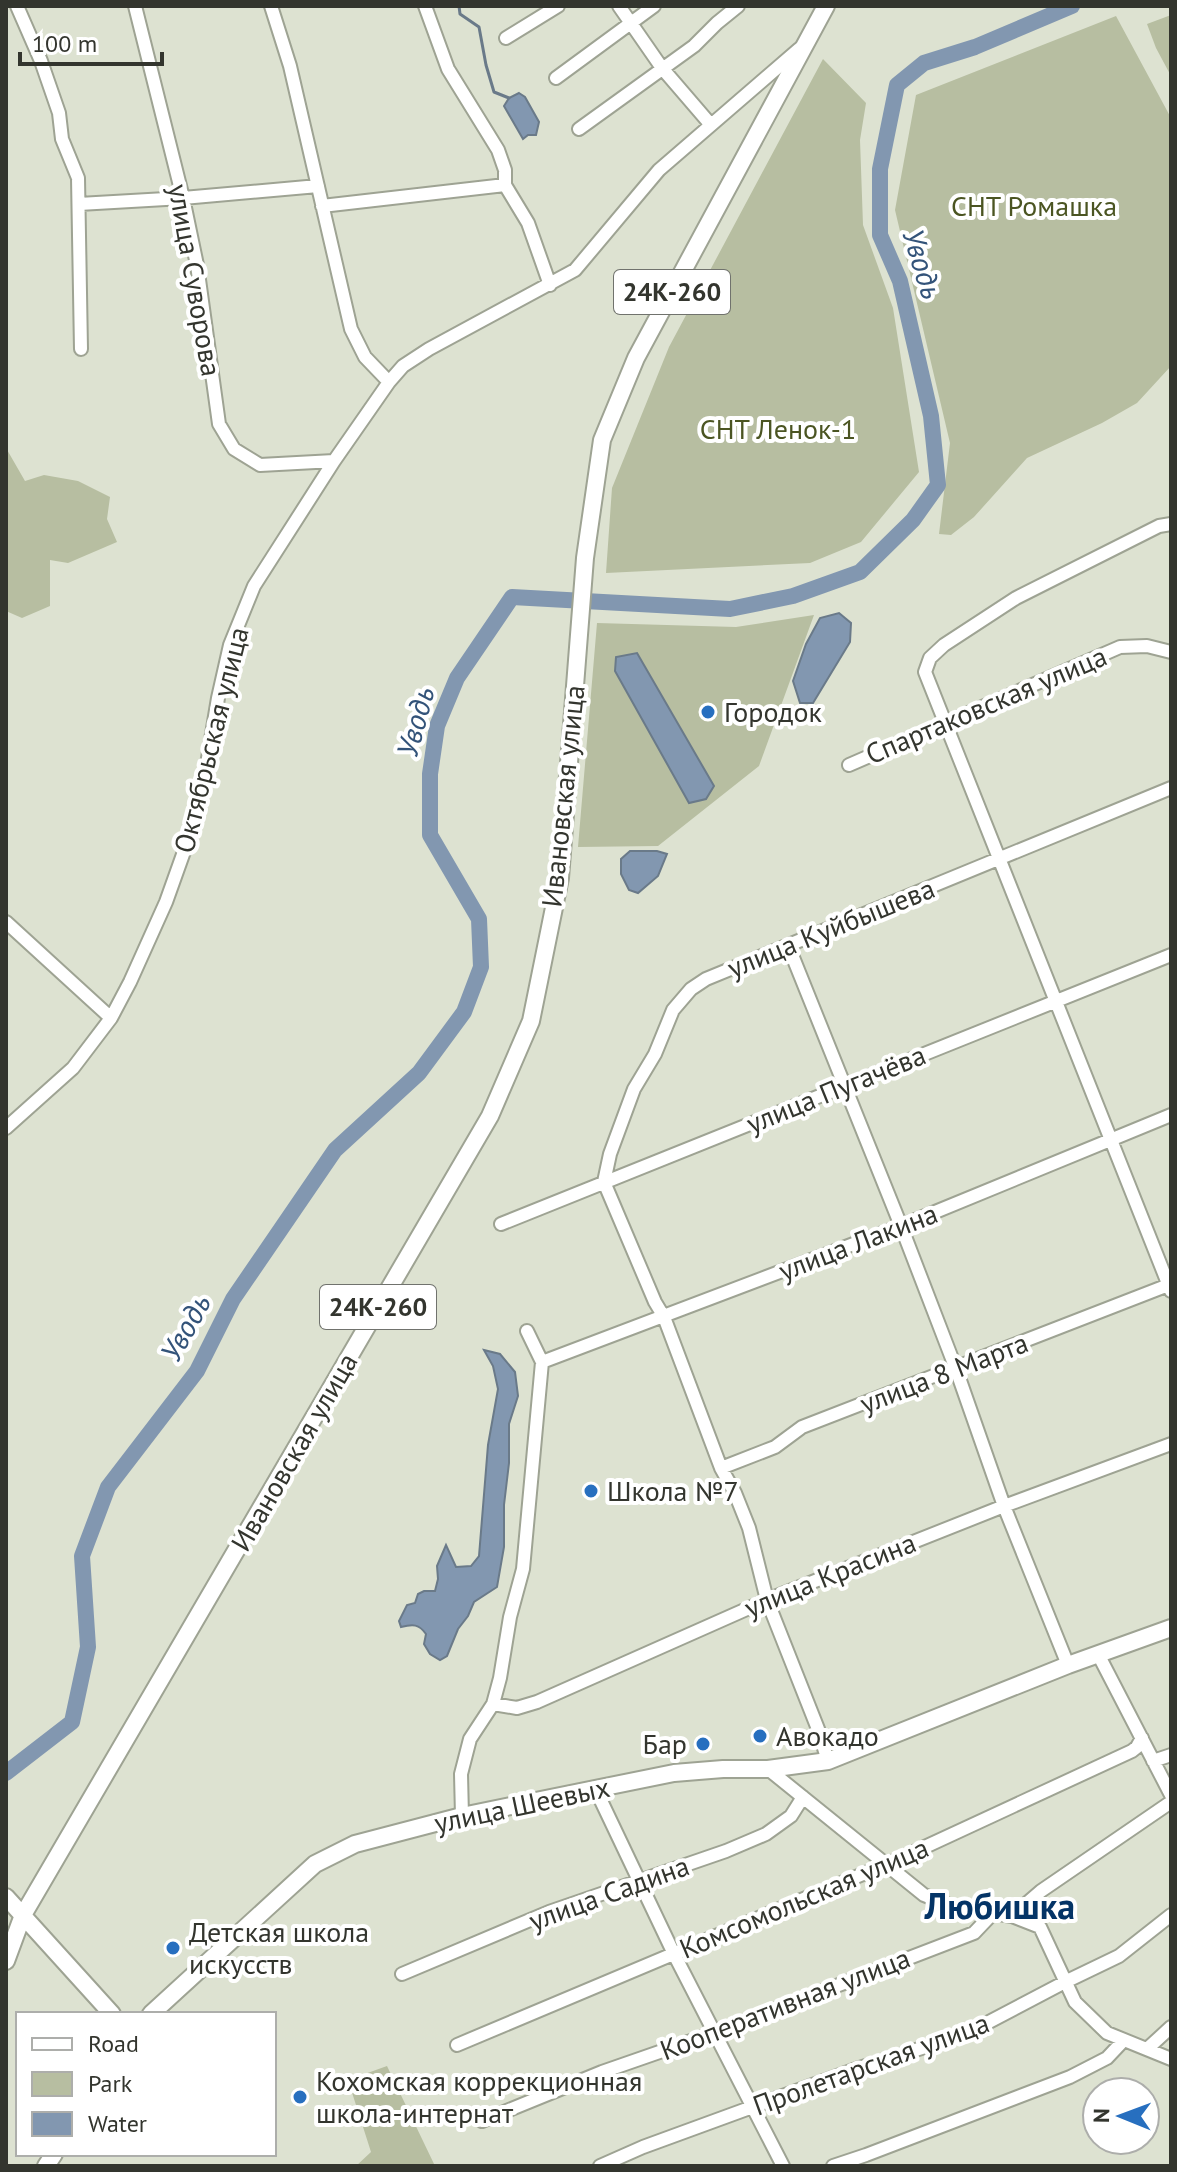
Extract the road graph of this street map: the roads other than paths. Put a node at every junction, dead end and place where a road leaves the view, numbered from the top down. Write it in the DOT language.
graph roads {
  1 [pos="17,6"];
  2 [pos="135,6"];
  3 [pos="271,6"];
  4 [pos="425,6"];
  5 [pos="558,6"];
  6 [pos="619,6"];
  7 [pos="654,6"];
  8 [pos="738,6"];
  9 [pos="826,6"];
  10 [pos="630,24"];
  11 [pos="506,38"];
  12 [pos="808,42"];
  13 [pos="662,68"];
  14 [pos="556,78"];
  15 [pos="711,125"];
  16 [pos="579,129"];
  17 [pos="505,185"];
  18 [pos="318,186"];
  19 [pos="183,198"];
  20 [pos="79,204"];
  21 [pos="322,206"];
  22 [pos="550,285"];
  23 [pos="81,349"];
  24 [pos="389,382"];
  25 [pos="334,461"];
  26 [pos="1171,524"];
  27 [pos="1171,652"];
  28 [pos="945,723"];
  29 [pos="849,765"];
  30 [pos="1171,788"];
  31 [pos="999,858"];
  32 [pos="6,922"];
  33 [pos="788,945"];
  34 [pos="1171,955"];
  35 [pos="1056,1001"];
  36 [pos="111,1018"];
  37 [pos="843,1086"];
  38 [pos="1171,1115"];
  39 [pos="6,1128"];
  40 [pos="1110,1139"];
  41 [pos="604,1182"];
  42 [pos="501,1224"];
  43 [pos="901,1226"];
  44 [pos="1170,1287"];
  45 [pos="664,1317"];
  46 [pos="527,1331"];
  47 [pos="542,1362"];
  48 [pos="956,1369"];
  49 [pos="1171,1444"];
  50 [pos="721,1468"];
  51 [pos="1004,1506"];
  52 [pos="767,1600"];
  53 [pos="1171,1628"];
  54 [pos="1098,1654"];
  55 [pos="1068,1665"];
  56 [pos="493,1704"];
  57 [pos="1142,1738"];
  58 [pos="1171,1755"];
  59 [pos="828,1761"];
  60 [pos="1153,1761"];
  61 [pos="768,1769"];
  62 [pos="595,1788"];
  63 [pos="1171,1795"];
  64 [pos="803,1797"];
  65 [pos="1171,1802"];
  66 [pos="462,1816"];
  67 [pos="885,1863"];
  68 [pos="640,1881"];
  69 [pos="6,1897"];
  70 [pos="993,1913"];
  71 [pos="23,1915"];
  72 [pos="1171,1915"];
  73 [pos="1012,1916"];
  74 [pos="674,1954"];
  75 [pos="6,1961"];
  76 [pos="402,1974"];
  77 [pos="1065,1982"];
  78 [pos="110,2012"];
  79 [pos="153,2012"];
  80 [pos="1171,2027"];
  81 [pos="714,2033"];
  82 [pos="1124,2040"];
  83 [pos="457,2045"];
  84 [pos="1147,2049"];
  85 [pos="1171,2059"];
  86 [pos="753,2106"];
  87 [pos="482,2121"];
  88 [pos="600,2166"];
  89 [pos="783,2166"];
  90 [pos="833,2166"];
  1 -- 20 [label="street"];
  2 -- 19 [label="street, улица Суворова"];
  3 -- 18 [label="street"];
  4 -- 17 [label="street"];
  5 -- 11 [label="street"];
  6 -- 10 [label="street"];
  7 -- 10 [label="street"];
  8 -- 13 [label="street"];
  9 -- 12 [label="main road, 24К-260"];
  10 -- 13 [label="street"];
  10 -- 14 [label="street"];
  12 -- 15 [label="street, Октябрьская улица"];
  12 -- 71 [label="main road, Ивановская улица / 24К-260"];
  13 -- 15 [label="street"];
  13 -- 16 [label="street"];
  15 -- 22 [label="street, Октябрьская улица"];
  17 -- 21 [label="street"];
  17 -- 22 [label="street"];
  18 -- 19 [label="street"];
  18 -- 21 [label="street"];
  19 -- 20 [label="street"];
  19 -- 25 [label="street, улица Суворова"];
  20 -- 23 [label="street"];
  21 -- 24 [label="street"];
  22 -- 24 [label="street, Октябрьская улица"];
  24 -- 25 [label="street, Октябрьская улица"];
  25 -- 36 [label="street, Октябрьская улица"];
  26 -- 28 [label="street"];
  27 -- 28 [label="street, Спартаковская улица"];
  28 -- 29 [label="street, Спартаковская улица"];
  28 -- 31 [label="street"];
  30 -- 31 [label="street, улица Куйбышева"];
  31 -- 33 [label="street, улица Куйбышева"];
  31 -- 35 [label="street"];
  32 -- 36 [label="street"];
  33 -- 37 [label="street"];
  33 -- 41 [label="street, улица Куйбышева"];
  34 -- 35 [label="street, улица Пугачёва"];
  35 -- 37 [label="street, улица Пугачёва"];
  35 -- 40 [label="street"];
  36 -- 39 [label="street, Октябрьская улица"];
  37 -- 41 [label="street, улица Пугачёва"];
  37 -- 43 [label="street"];
  38 -- 40 [label="street, улица Лакина"];
  40 -- 43 [label="street, улица Лакина"];
  40 -- 44 [label="street"];
  41 -- 42 [label="street, улица Пугачёва"];
  41 -- 45 [label="street"];
  43 -- 45 [label="street, улица Лакина"];
  43 -- 48 [label="street"];
  44 -- 48 [label="street, улица 8 Марта"];
  45 -- 47 [label="street, улица Лакина"];
  45 -- 50 [label="street"];
  46 -- 47 [label="street"];
  47 -- 56 [label="street"];
  48 -- 50 [label="street, улица 8 Марта"];
  48 -- 51 [label="street"];
  49 -- 51 [label="street, улица Красина"];
  50 -- 52 [label="street"];
  51 -- 52 [label="street, улица Красина"];
  51 -- 55 [label="street"];
  52 -- 56 [label="street, улица Красина"];
  52 -- 59 [label="street"];
  53 -- 54 [label="main road, улица Шеевых"];
  54 -- 55 [label="main road, улица Шеевых"];
  54 -- 57 [label="street"];
  55 -- 59 [label="main road, улица Шеевых"];
  56 -- 66 [label="street"];
  57 -- 60 [label="street"];
  57 -- 67 [label="street, Комсомольская улица"];
  58 -- 60 [label="street"];
  59 -- 61 [label="main road, улица Шеевых"];
  60 -- 63 [label="street"];
  61 -- 62 [label="main road, улица Шеевых"];
  61 -- 64 [label="street"];
  62 -- 66 [label="main road, улица Шеевых"];
  62 -- 68 [label="street"];
  64 -- 67 [label="street"];
  64 -- 68 [label="street, улица Садина"];
  65 -- 73 [label="street"];
  66 -- 79 [label="main road, улица Шеевых"];
  67 -- 70 [label="street"];
  67 -- 74 [label="street, Комсомольская улица"];
  68 -- 74 [label="street"];
  68 -- 76 [label="street, улица Садина"];
  69 -- 71 [label="main road"];
  70 -- 73 [label="street"];
  70 -- 81 [label="street, Кооперативная улица"];
  71 -- 75 [label="main road, Ивановская улица / 24К-260"];
  71 -- 78 [label="main road"];
  72 -- 77 [label="street, Пролетарская улица"];
  73 -- 77 [label="street"];
  74 -- 81 [label="street"];
  74 -- 83 [label="street, Комсомольская улица"];
  77 -- 82 [label="street"];
  77 -- 86 [label="street, Пролетарская улица"];
  80 -- 84 [label="street"];
  81 -- 86 [label="street"];
  81 -- 87 [label="street, Кооперативная улица"];
  82 -- 84 [label="street"];
  82 -- 90 [label="street"];
  84 -- 85 [label="street"];
  86 -- 88 [label="street, Пролетарская улица"];
  86 -- 89 [label="street"];
}
